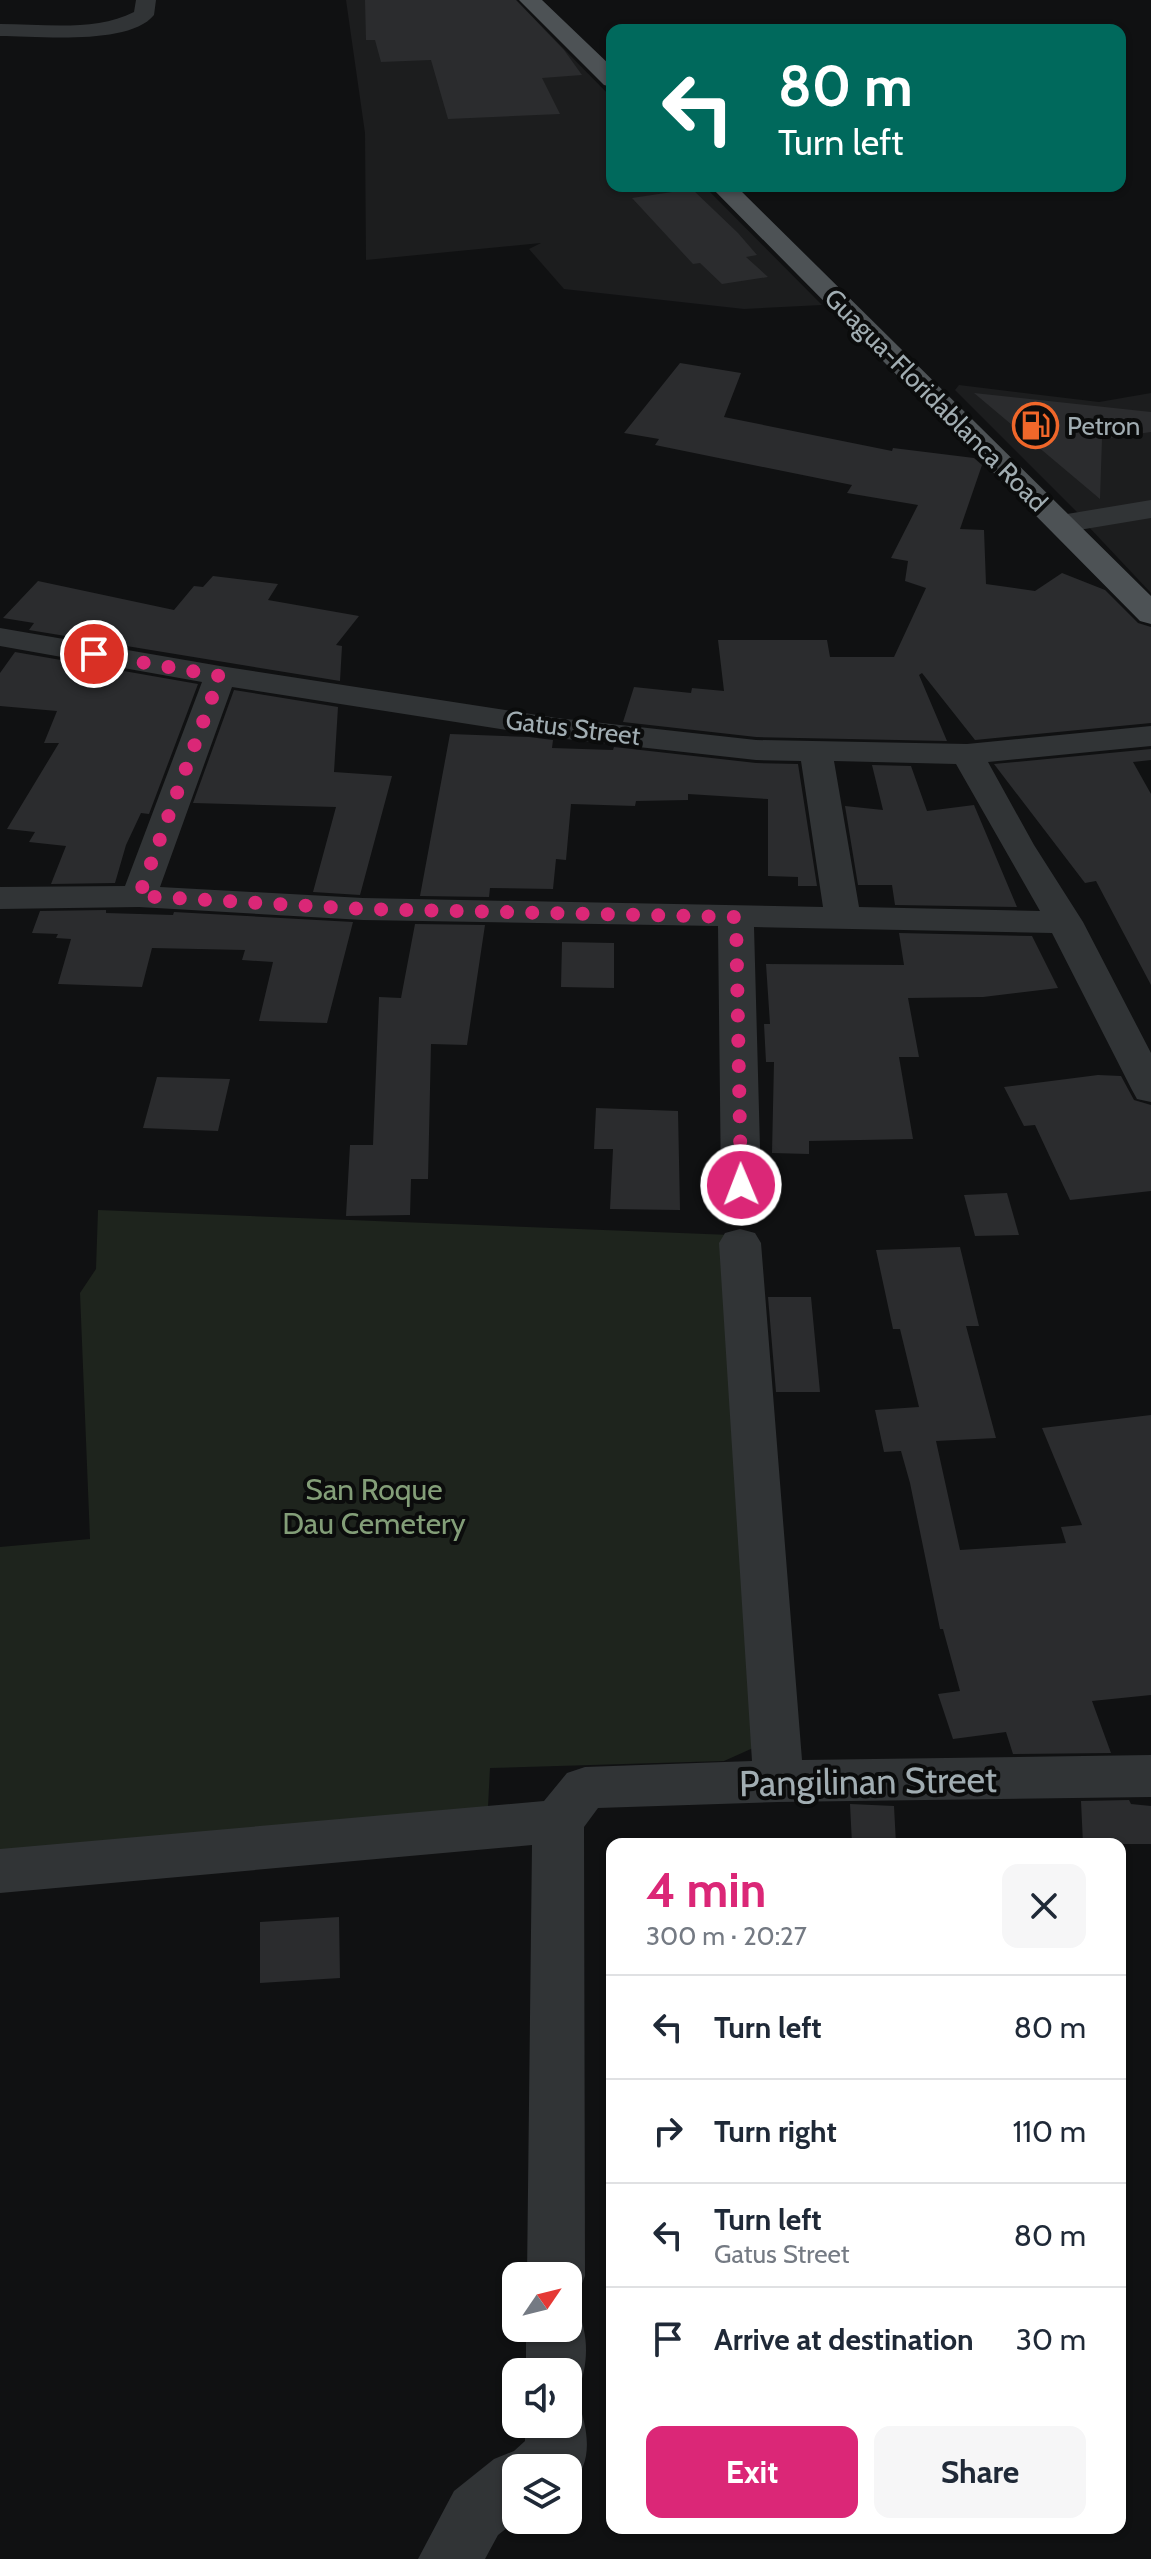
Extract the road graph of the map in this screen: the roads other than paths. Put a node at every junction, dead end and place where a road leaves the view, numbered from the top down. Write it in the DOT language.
graph roads {
  1 [pos="146,0"];
  2 [pos="530,0"];
  3 [pos="0,30"];
  4 [pos="606,74"];
  5 [pos="728,192"];
  6 [pos="1151,509"];
  7 [pos="1061,524"];
  8 [pos="1151,614"];
  9 [pos="0,637"];
  10 [pos="220,676"];
  11 [pos="1151,736"];
  12 [pos="816,752"];
  13 [pos="967,754"];
  14 [pos="139,896"];
  15 [pos="4,906"];
  16 [pos="736,917"];
  17 [pos="843,917"];
  18 [pos="1065,922"];
  19 [pos="1151,1090"];
  20 [pos="741,1185"];
  21 [pos="740,1243"];
  22 [pos="1151,1776"];
  23 [pos="778,1781"];
  24 [pos="572,1804"];
  25 [pos="0,1871"];
  26 [pos="556,2262"];
  27 [pos="502,2492"];
  28 [pos="450,2559"];
  1 -- 3 [label="street"];
  2 -- 4 [label="main road"];
  5 -- 7 [label="main road, Guagua-Floridablanca Road"];
  6 -- 7 [label="street"];
  7 -- 8 [label="main road, Guagua-Floridablanca Road"];
  9 -- 10 [label="street, Gatus Street"];
  10 -- 12 [label="street, Gatus Street"];
  10 -- 14 [label="street"];
  11 -- 13 [label="street, Gatus Street"];
  12 -- 13 [label="street, Gatus Street"];
  12 -- 17 [label="street"];
  13 -- 18 [label="street"];
  14 -- 15 [label="street"];
  14 -- 16 [label="street"];
  16 -- 17 [label="street"];
  16 -- 20 [label="street"];
  17 -- 18 [label="street"];
  18 -- 19 [label="street"];
  21 -- 23 [label="street"];
  22 -- 23 [label="street, Pangilinan Street"];
  23 -- 24 [label="street, Pangilinan Street"];
  24 -- 25 [label="street, Pangilinan Street"];
  24 -- 26 [label="street"];
  27 -- 28 [label="street"];
}
